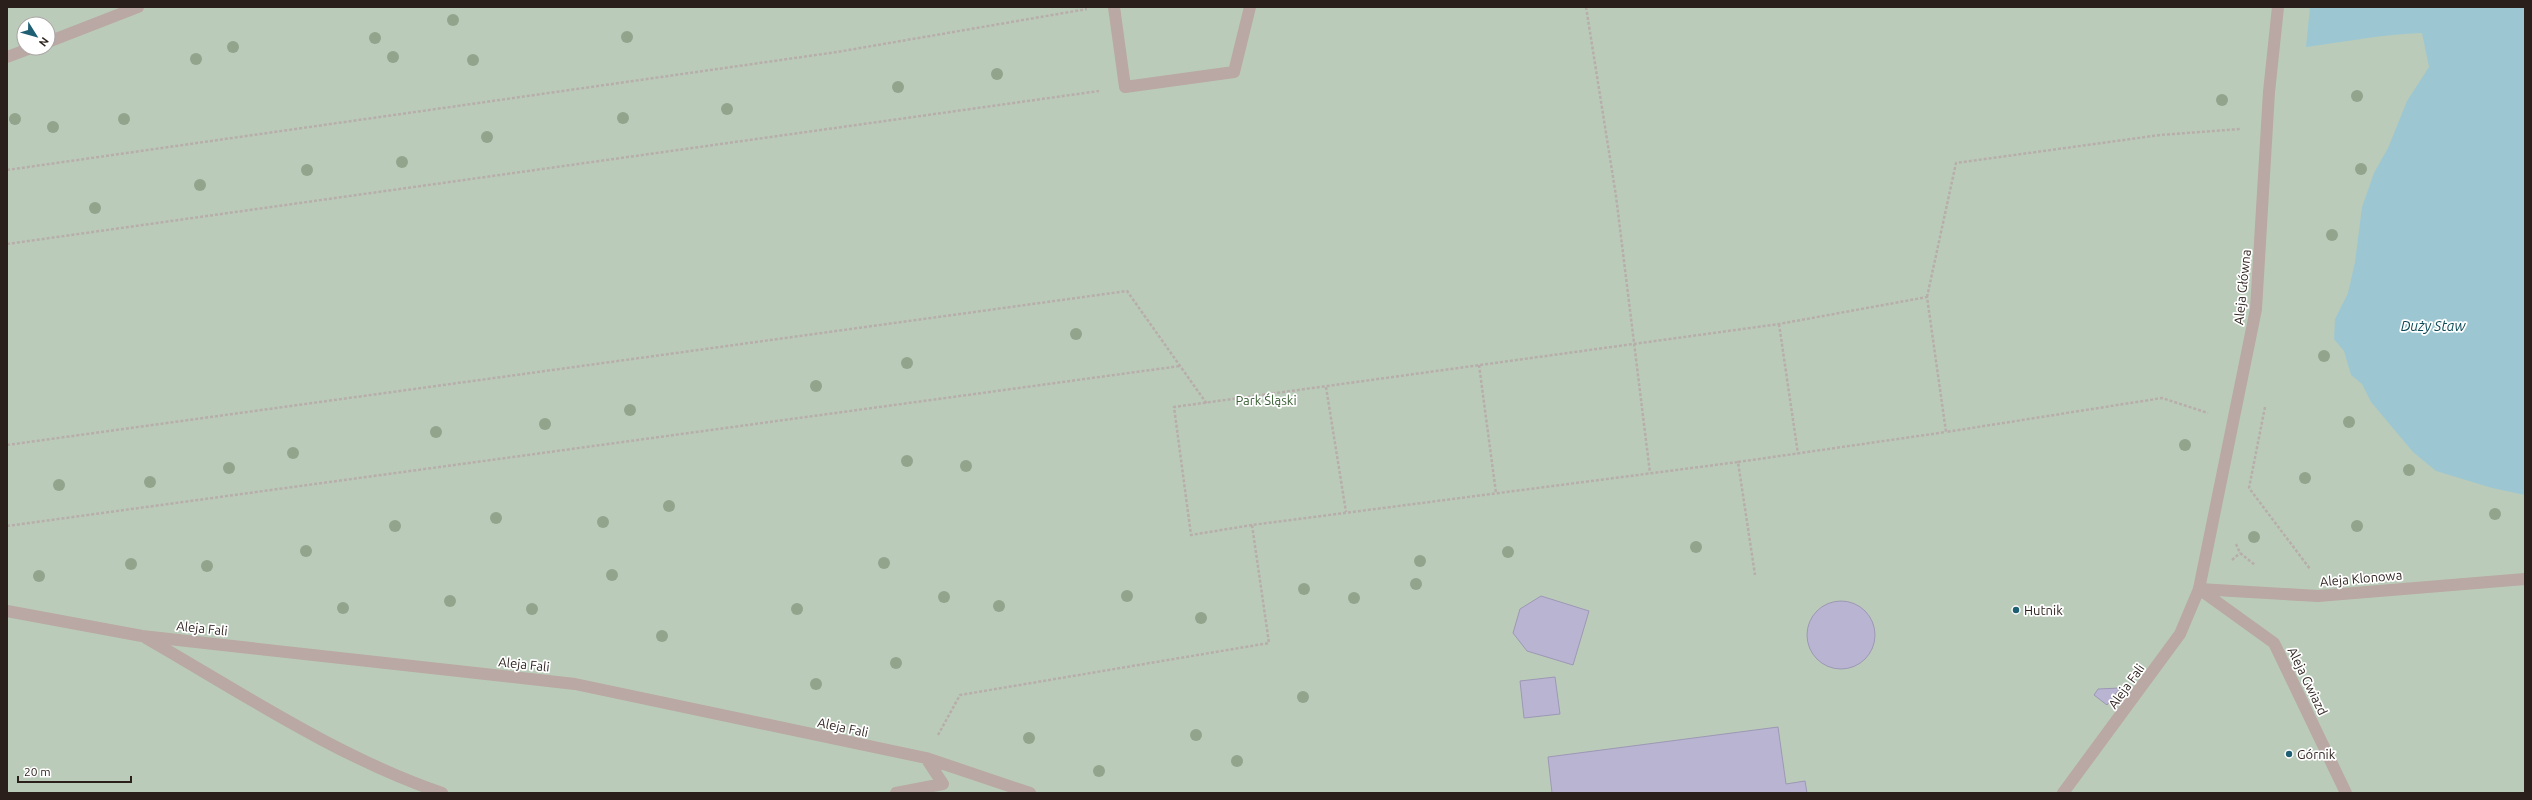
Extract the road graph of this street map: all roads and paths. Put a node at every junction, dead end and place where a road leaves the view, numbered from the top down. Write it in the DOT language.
graph roads {
  1 [pos="138,7"];
  2 [pos="1114,7"];
  3 [pos="1250,7"];
  4 [pos="1586,7"];
  5 [pos="2278,7"];
  6 [pos="1092,8"];
  7 [pos="56,39"];
  8 [pos="1125,87"];
  9 [pos="2241,128"];
  10 [pos="7,170"];
  11 [pos="7,244"];
  12 [pos="1927,297"];
  13 [pos="1779,324"];
  14 [pos="1634,345"];
  15 [pos="1479,365"];
  16 [pos="1180,366"];
  17 [pos="1326,386"];
  18 [pos="2266,403"];
  19 [pos="1207,404"];
  20 [pos="2206,412"];
  21 [pos="1946,432"];
  22 [pos="7,445"];
  23 [pos="1798,454"];
  24 [pos="1738,462"];
  25 [pos="1650,473"];
  26 [pos="2250,488"];
  27 [pos="1496,493"];
  28 [pos="2247,494"];
  29 [pos="1346,512"];
  30 [pos="1252,525"];
  31 [pos="7,526"];
  32 [pos="2235,539"];
  33 [pos="2258,566"];
  34 [pos="2318,569"];
  35 [pos="2311,570"];
  36 [pos="2305,571"];
  37 [pos="1755,575"];
  38 [pos="2525,579"];
  39 [pos="2199,589"];
  40 [pos="7,610"];
  41 [pos="142,636"];
  42 [pos="926,758"];
  43 [pos="442,793"];
  44 [pos="896,793"];
  45 [pos="1030,793"];
  46 [pos="2063,793"];
  47 [pos="2346,793"];
  1 -- 7 [label="street"];
  2 -- 8 [label="street"];
  3 -- 8 [label="street"];
  4 -- 14 [label="path"];
  5 -- 39 [label="street, Aleja Główna"];
  6 -- 10 [label="path"];
  8 -- 11 [label="path"];
  9 -- 12 [label="path"];
  12 -- 13 [label="path"];
  12 -- 21 [label="path"];
  13 -- 14 [label="path"];
  13 -- 23 [label="path"];
  14 -- 15 [label="path"];
  14 -- 25 [label="path"];
  15 -- 17 [label="path"];
  15 -- 27 [label="path"];
  16 -- 19 [label="path"];
  16 -- 22 [label="path"];
  16 -- 31 [label="path"];
  17 -- 19 [label="path"];
  17 -- 29 [label="path"];
  18 -- 26 [label="path"];
  19 -- 30 [label="path"];
  20 -- 21 [label="path"];
  21 -- 23 [label="path"];
  23 -- 24 [label="path"];
  24 -- 25 [label="path"];
  24 -- 37 [label="path"];
  25 -- 27 [label="path"];
  26 -- 28 [label="path"];
  26 -- 35 [label="path"];
  27 -- 29 [label="path"];
  29 -- 30 [label="path"];
  30 -- 42 [label="path"];
  32 -- 33 [label="path"];
  34 -- 35 [label="path"];
  35 -- 36 [label="path"];
  38 -- 39 [label="street, Aleja Klonowa"];
  39 -- 46 [label="street, Aleja Fali"];
  39 -- 47 [label="street, Aleja Gwiazd"];
  40 -- 41 [label="street, Aleja Fali"];
  41 -- 42 [label="street, Aleja Fali"];
  41 -- 43 [label="street"];
  42 -- 44 [label="street"];
  42 -- 45 [label="street, Aleja Fali"];
}
